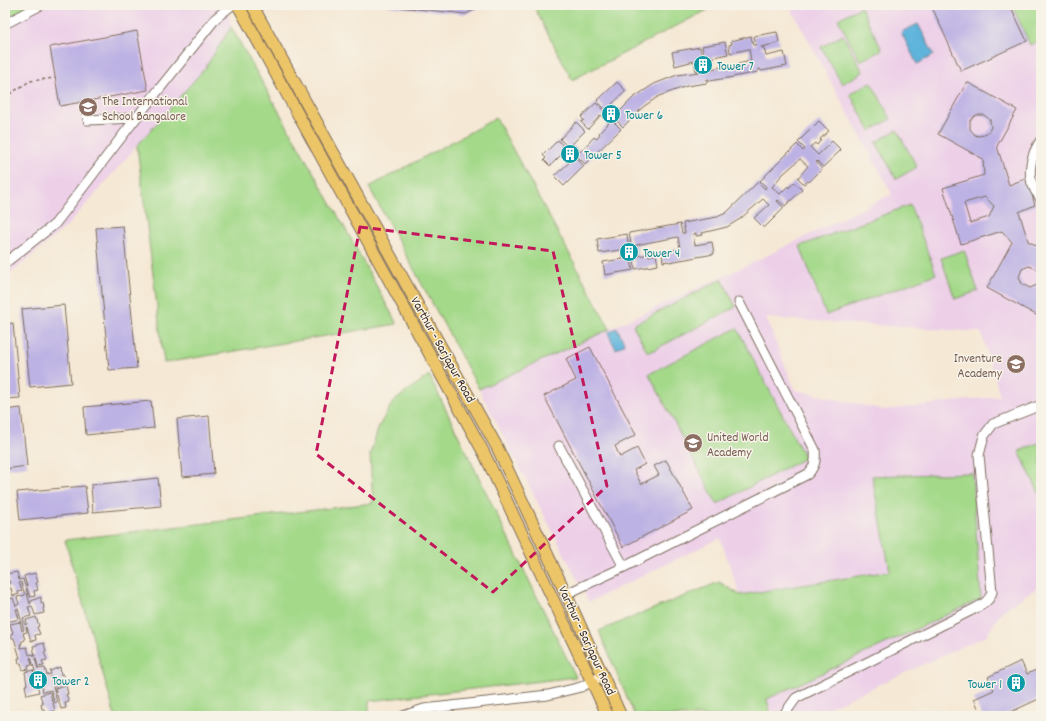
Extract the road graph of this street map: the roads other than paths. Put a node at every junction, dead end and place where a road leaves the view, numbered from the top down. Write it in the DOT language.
graph roads {
  1 [pos="40,5"];
  2 [pos="232,5"];
  3 [pos="238,5"];
  4 [pos="252,5"];
  5 [pos="5,24"];
  6 [pos="87,113"];
  7 [pos="136,118"];
  8 [pos="1041,140"];
  9 [pos="1041,199"];
  10 [pos="5,263"];
  11 [pos="739,302"];
  12 [pos="1041,405"];
  13 [pos="560,446"];
  14 [pos="624,568"];
  15 [pos="566,594"];
  16 [pos="597,678"];
  17 [pos="403,716"];
  18 [pos="608,716"];
  19 [pos="621,716"];
  20 [pos="783,716"];
  1 -- 5 [label="street"];
  2 -- 7 [label="street"];
  3 -- 16 [label="main road, Varthur - Sarjapur Road"];
  4 -- 15 [label="main road, Varthur - Sarjapur Road"];
  6 -- 7 [label="street"];
  7 -- 10 [label="street"];
  8 -- 9 [label="street"];
  11 -- 14 [label="street"];
  12 -- 20 [label="street"];
  13 -- 14 [label="street"];
  14 -- 15 [label="street"];
  15 -- 16 [label="main road, Varthur - Sarjapur Road"];
  16 -- 17 [label="street"];
  16 -- 18 [label="main road, Varthur - Sarjapur Road"];
  16 -- 19 [label="main road, Varthur - Sarjapur Road"];
}
